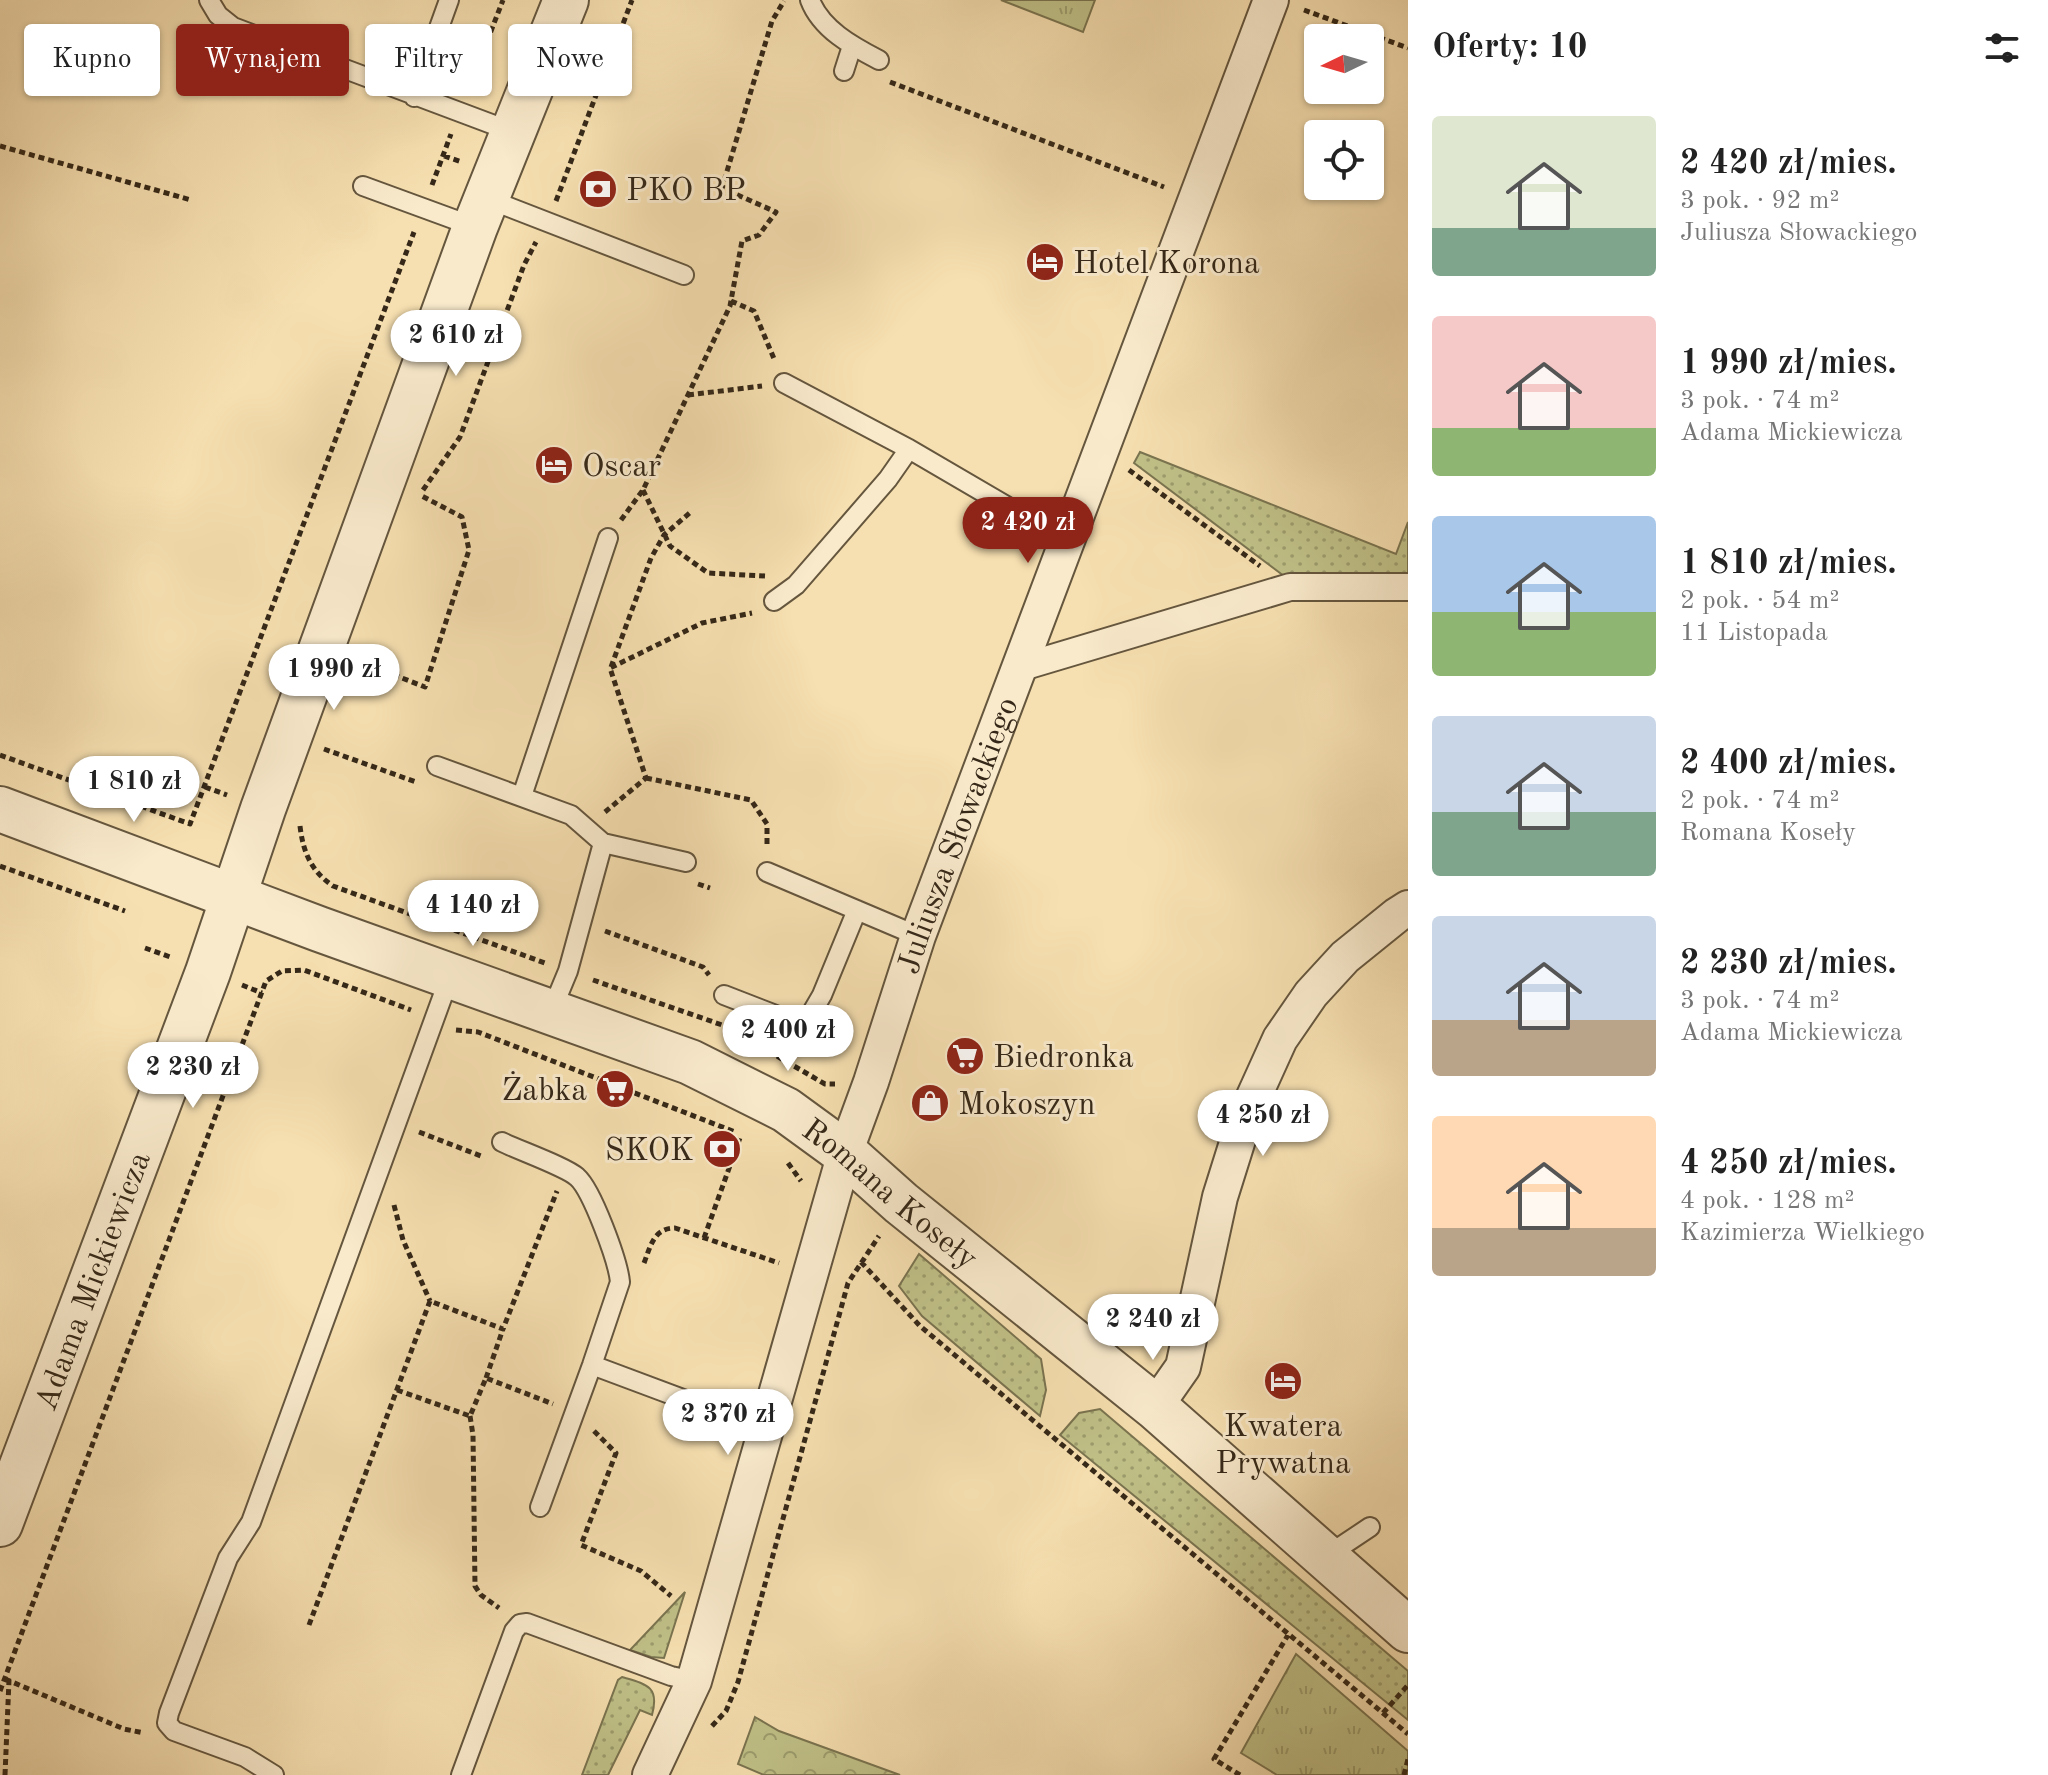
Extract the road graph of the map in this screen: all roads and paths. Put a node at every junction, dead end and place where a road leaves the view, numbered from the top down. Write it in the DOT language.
graph roads {
  1 [pos="209,0"];
  2 [pos="449,0"];
  3 [pos="503,0"];
  4 [pos="566,0"];
  5 [pos="632,0"];
  6 [pos="784,0"];
  7 [pos="810,0"];
  8 [pos="1284,4"];
  9 [pos="852,46"];
  10 [pos="1408,48"];
  11 [pos="879,60"];
  12 [pos="844,71"];
  13 [pos="414,97"];
  14 [pos="459,113"];
  15 [pos="513,132"];
  16 [pos="0,146"];
  17 [pos="363,186"];
  18 [pos="1165,187"];
  19 [pos="191,200"];
  20 [pos="423,208"];
  21 [pos="481,213"];
  22 [pos="546,222"];
  23 [pos="684,275"];
  24 [pos="731,301"];
  25 [pos="784,383"];
  26 [pos="687,396"];
  27 [pos="909,449"];
  28 [pos="1126,467"];
  29 [pos="643,490"];
  30 [pos="420,495"];
  31 [pos="415,507"];
  32 [pos="692,511"];
  33 [pos="664,535"];
  34 [pos="608,538"];
  35 [pos="1069,538"];
  36 [pos="796,585"];
  37 [pos="1290,587"];
  38 [pos="1408,587"];
  39 [pos="774,601"];
  40 [pos="360,648"];
  41 [pos="355,660"];
  42 [pos="610,668"];
  43 [pos="1019,668"];
  44 [pos="350,675"];
  45 [pos="330,734"];
  46 [pos="324,749"];
  47 [pos="0,755"];
  48 [pos="319,764"];
  49 [pos="437,766"];
  50 [pos="646,778"];
  51 [pos="205,787"];
  52 [pos="430,787"];
  53 [pos="522,796"];
  54 [pos="235,799"];
  55 [pos="0,809"];
  56 [pos="299,821"];
  57 [pos="586,828"];
  58 [pos="603,843"];
  59 [pos="0,866"];
  60 [pos="686,871"];
  61 [pos="767,872"];
  62 [pos="710,888"];
  63 [pos="234,897"];
  64 [pos="1408,908"];
  65 [pos="857,910"];
  66 [pos="125,911"];
  67 [pos="598,929"];
  68 [pos="918,936"];
  69 [pos="145,948"];
  70 [pos="173,958"];
  71 [pos="568,971"];
  72 [pos="450,976"];
  73 [pos="238,984"];
  74 [pos="262,993"];
  75 [pos="724,995"];
  76 [pos="551,1012"];
  77 [pos="810,1016"];
  78 [pos="433,1018"];
  79 [pos="858,1052"];
  80 [pos="838,1083"];
  81 [pos="741,1135"];
  82 [pos="502,1142"];
  83 [pos="845,1153"];
  84 [pos="564,1171"];
  85 [pos="888,1223"];
  86 [pos="704,1238"];
  87 [pos="861,1262"];
  88 [pos="784,1264"];
  89 [pos="642,1269"];
  90 [pos="503,1329"];
  91 [pos="592,1365"];
  92 [pos="486,1378"];
  93 [pos="397,1390"];
  94 [pos="1155,1407"];
  95 [pos="574,1412"];
  96 [pos="470,1416"];
  97 [pos="766,1430"];
  98 [pos="540,1507"];
  99 [pos="0,1524"];
  100 [pos="1370,1527"];
  101 [pos="1325,1557"];
  102 [pos="671,1596"];
  103 [pos="520,1624"];
  104 [pos="309,1625"];
  105 [pos="1408,1630"];
  106 [pos="1288,1635"];
  107 [pos="7,1680"];
  108 [pos="694,1681"];
  109 [pos="1408,1685"];
  110 [pos="0,1691"];
  111 [pos="726,1711"];
  112 [pos="1383,1713"];
  113 [pos="167,1723"];
  114 [pos="1408,1734"];
  115 [pos="1408,1759"];
  116 [pos="5,1775"];
  117 [pos="274,1775"];
  118 [pos="461,1775"];
  119 [pos="650,1775"];
  120 [pos="1240,1775"];
  121 [pos="1404,1775"];
  1 -- 13 [label="lane"];
  2 -- 13 [label="lane"];
  3 -- 14 [label="path"];
  4 -- 15 [label="street, Adama Mickiewicza"];
  5 -- 22 [label="path"];
  6 -- 24 [label="path"];
  7 -- 9 [label="lane"];
  8 -- 10 [label="path"];
  8 -- 35 [label="street, Juliusza Słowackiego"];
  9 -- 11 [label="lane"];
  9 -- 12 [label="lane"];
  11 -- 18 [label="path"];
  13 -- 14 [label="lane"];
  14 -- 15 [label="lane"];
  14 -- 20 [label="path"];
  15 -- 21 [label="street, Adama Mickiewicza"];
  16 -- 19 [label="path"];
  17 -- 20 [label="lane"];
  20 -- 21 [label="lane"];
  20 -- 51 [label="path"];
  21 -- 22 [label="lane"];
  21 -- 63 [label="street, Adama Mickiewicza"];
  22 -- 23 [label="lane"];
  22 -- 30 [label="path"];
  24 -- 25 [label="path"];
  24 -- 26 [label="path"];
  25 -- 26 [label="path"];
  25 -- 27 [label="lane"];
  26 -- 29 [label="path"];
  27 -- 35 [label="lane"];
  27 -- 36 [label="lane"];
  28 -- 37 [label="path"];
  29 -- 33 [label="path"];
  29 -- 34 [label="path"];
  30 -- 31 [label="path"];
  30 -- 41 [label="path"];
  32 -- 33 [label="path"];
  33 -- 36 [label="path"];
  33 -- 42 [label="path"];
  34 -- 53 [label="lane"];
  35 -- 43 [label="street, Juliusza Słowackiego"];
  36 -- 39 [label="lane"];
  37 -- 38 [label="street"];
  37 -- 43 [label="street"];
  39 -- 42 [label="path"];
  40 -- 41 [label="path"];
  41 -- 44 [label="path"];
  42 -- 50 [label="path"];
  43 -- 68 [label="street, Juliusza Słowackiego"];
  45 -- 46 [label="path"];
  46 -- 48 [label="path"];
  46 -- 52 [label="path"];
  47 -- 51 [label="path"];
  49 -- 53 [label="lane"];
  50 -- 57 [label="path"];
  50 -- 61 [label="path"];
  51 -- 54 [label="path"];
  53 -- 57 [label="lane"];
  55 -- 63 [label="street, Romana Koseły"];
  56 -- 71 [label="path"];
  57 -- 58 [label="lane"];
  58 -- 60 [label="lane"];
  58 -- 71 [label="lane"];
  59 -- 66 [label="path"];
  60 -- 62 [label="path"];
  61 -- 65 [label="lane"];
  63 -- 72 [label="street, Romana Koseły"];
  63 -- 99 [label="street, Adama Mickiewicza"];
  64 -- 94 [label="street"];
  65 -- 68 [label="lane"];
  65 -- 77 [label="lane"];
  67 -- 75 [label="path"];
  68 -- 83 [label="street, Juliusza Słowackiego"];
  69 -- 70 [label="path"];
  71 -- 76 [label="lane"];
  71 -- 80 [label="path"];
  72 -- 76 [label="street, Romana Koseły"];
  72 -- 78 [label="lane"];
  73 -- 74 [label="path"];
  74 -- 78 [label="path"];
  74 -- 107 [label="path"];
  75 -- 77 [label="lane"];
  76 -- 83 [label="street, Romana Koseły"];
  77 -- 79 [label="path"];
  78 -- 113 [label="lane"];
  81 -- 86 [label="path"];
  82 -- 84 [label="lane"];
  83 -- 94 [label="street, Romana Koseły"];
  83 -- 97 [label="street, Juliusza Słowackiego"];
  84 -- 90 [label="path"];
  84 -- 91 [label="lane"];
  85 -- 87 [label="path"];
  86 -- 88 [label="path"];
  86 -- 89 [label="path"];
  87 -- 106 [label="path"];
  87 -- 111 [label="path"];
  90 -- 92 [label="path"];
  90 -- 93 [label="path"];
  91 -- 95 [label="lane"];
  91 -- 97 [label="lane"];
  92 -- 95 [label="path"];
  92 -- 96 [label="path"];
  93 -- 96 [label="path"];
  93 -- 104 [label="path"];
  94 -- 101 [label="street, Romana Koseły"];
  95 -- 98 [label="lane"];
  95 -- 102 [label="path"];
  96 -- 103 [label="path"];
  97 -- 108 [label="street, Juliusza Słowackiego"];
  100 -- 101 [label="lane"];
  101 -- 105 [label="street, Romana Koseły"];
  103 -- 108 [label="lane"];
  103 -- 118 [label="lane"];
  106 -- 112 [label="path"];
  106 -- 120 [label="path"];
  107 -- 110 [label="path"];
  107 -- 113 [label="path"];
  107 -- 116 [label="path"];
  108 -- 119 [label="street, Juliusza Słowackiego"];
  109 -- 112 [label="path"];
  112 -- 114 [label="path"];
  113 -- 117 [label="lane"];
  115 -- 121 [label="path"];
}
